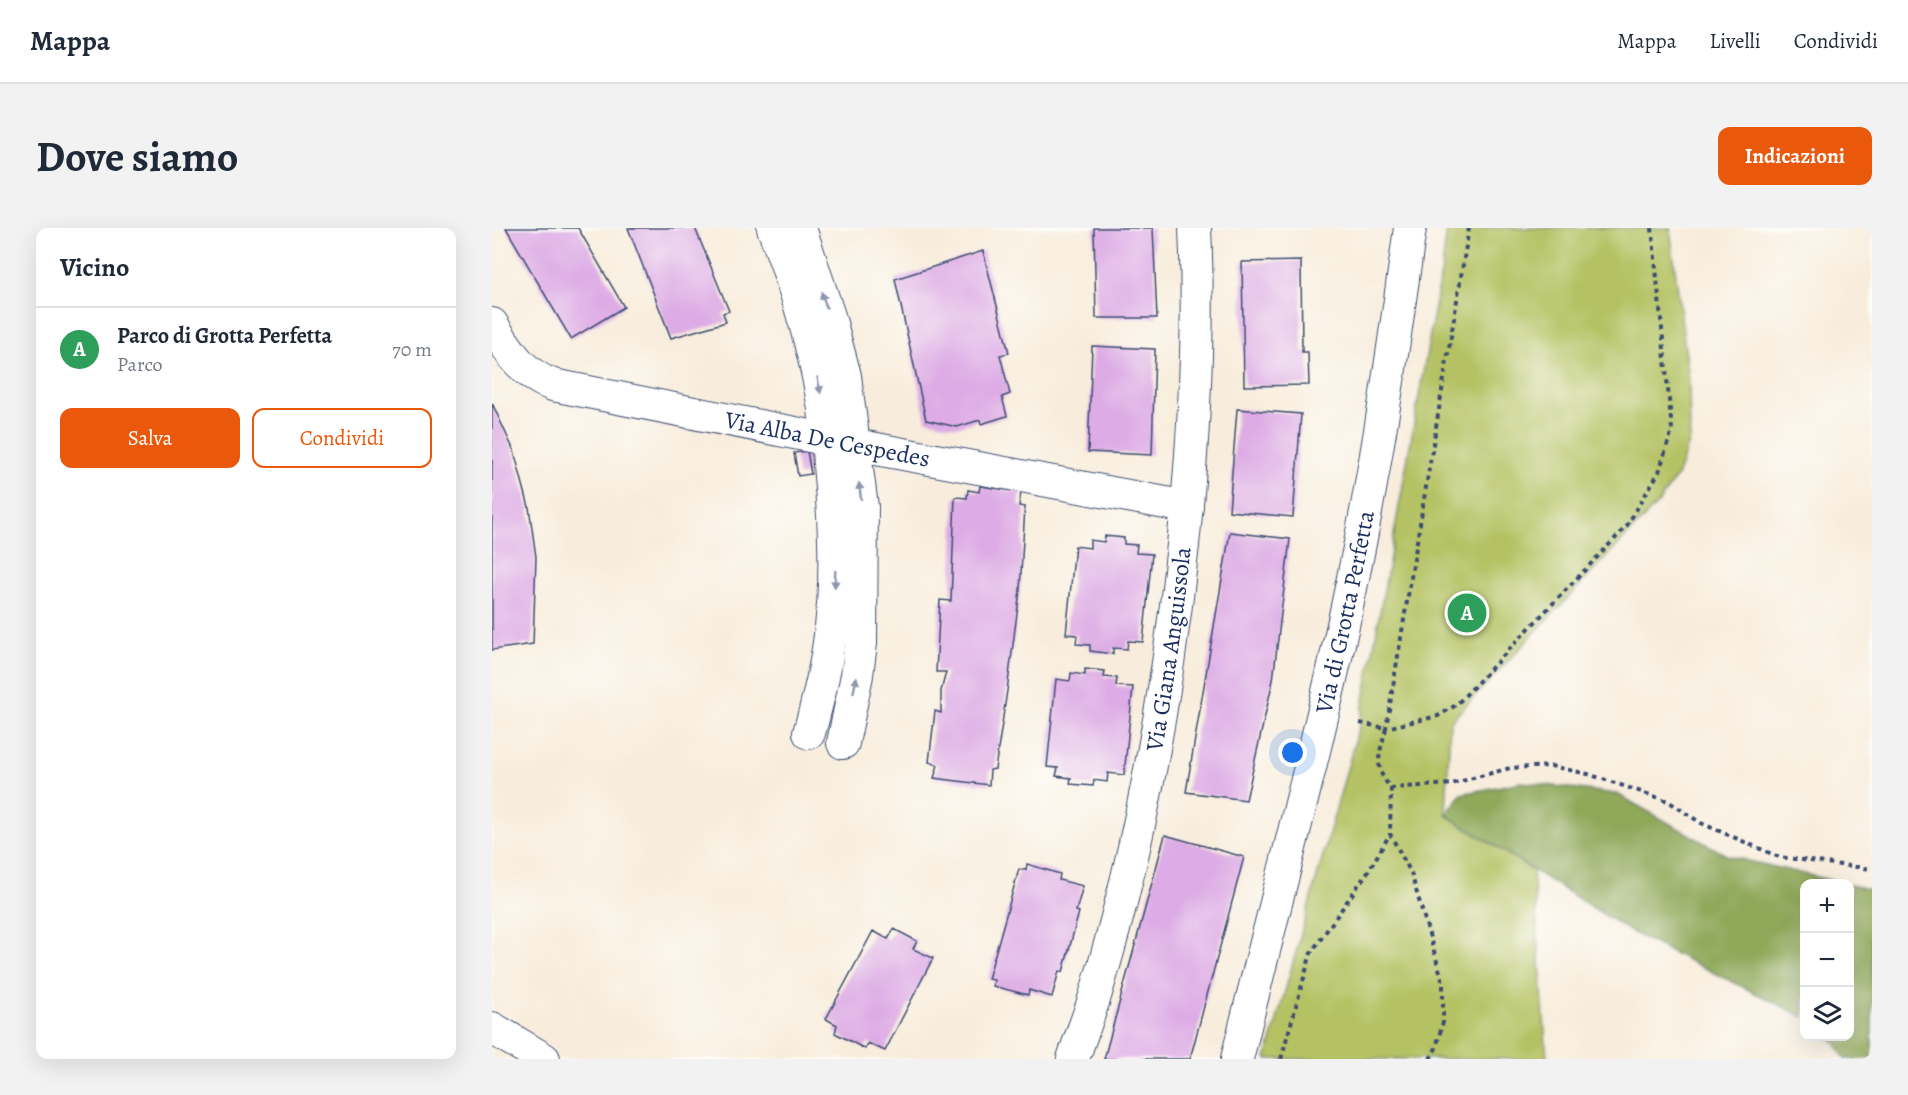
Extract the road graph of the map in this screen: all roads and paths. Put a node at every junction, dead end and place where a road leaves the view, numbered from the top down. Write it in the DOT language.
graph roads {
  1 [pos="773,228"];
  2 [pos="800,228"];
  3 [pos="1195,228"];
  4 [pos="1410,228"];
  5 [pos="1469,228"];
  6 [pos="1652,228"];
  7 [pos="492,324"];
  8 [pos="841,442"];
  9 [pos="1187,507"];
  10 [pos="1360,723"];
  11 [pos="1386,728"];
  12 [pos="809,733"];
  13 [pos="843,743"];
  14 [pos="1391,788"];
  15 [pos="1390,834"];
  16 [pos="1872,869"];
  17 [pos="492,1028"];
  18 [pos="544,1059"];
  19 [pos="1073,1059"];
  20 [pos="1237,1059"];
  21 [pos="1281,1059"];
  22 [pos="1430,1059"];
  1 -- 8 [label="street, one-way"];
  8 -- 2 [label="street, one-way"];
  3 -- 9 [label="street, Via Giana Anguissola"];
  4 -- 20 [label="street, Via di Grotta Perfetta"];
  5 -- 11 [label="path"];
  6 -- 11 [label="path"];
  7 -- 8 [label="street, Via Alba De Cespedes"];
  8 -- 9 [label="street, Via Alba De Cespedes"];
  8 -- 12 [label="street, one-way"];
  13 -- 8 [label="street, one-way"];
  9 -- 19 [label="street, Via Giana Anguissola"];
  10 -- 11 [label="path"];
  11 -- 14 [label="path"];
  14 -- 15 [label="path"];
  14 -- 16 [label="path"];
  15 -- 21 [label="path"];
  15 -- 22 [label="path"];
  17 -- 18 [label="street"];
}
